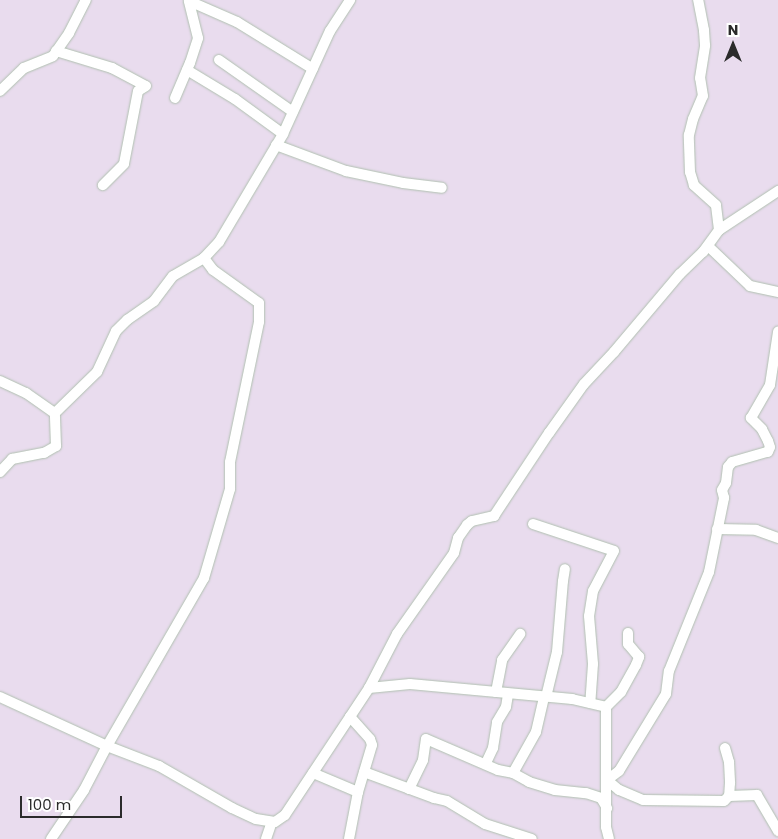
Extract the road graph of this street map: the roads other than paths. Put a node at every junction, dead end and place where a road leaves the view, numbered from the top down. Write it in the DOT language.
graph roads {
  1 [pos="86,0"];
  2 [pos="349,0"];
  3 [pos="698,0"];
  4 [pos="56,51"];
  5 [pos="219,60"];
  6 [pos="313,69"];
  7 [pos="187,70"];
  8 [pos="0,91"];
  9 [pos="175,98"];
  10 [pos="293,112"];
  11 [pos="283,134"];
  12 [pos="276,145"];
  13 [pos="103,185"];
  14 [pos="442,188"];
  15 [pos="778,191"];
  16 [pos="719,230"];
  17 [pos="708,246"];
  18 [pos="204,258"];
  19 [pos="778,292"];
  20 [pos="778,332"];
  21 [pos="0,381"];
  22 [pos="55,413"];
  23 [pos="0,472"];
  24 [pos="533,524"];
  25 [pos="717,530"];
  26 [pos="778,538"];
  27 [pos="566,569"];
  28 [pos="628,633"];
  29 [pos="520,634"];
  30 [pos="369,688"];
  31 [pos="496,692"];
  32 [pos="508,694"];
  33 [pos="0,696"];
  34 [pos="545,697"];
  35 [pos="590,703"];
  36 [pos="606,708"];
  37 [pos="350,717"];
  38 [pos="107,746"];
  39 [pos="725,748"];
  40 [pos="486,763"];
  41 [pos="364,772"];
  42 [pos="313,773"];
  43 [pos="513,773"];
  44 [pos="607,780"];
  45 [pos="409,789"];
  46 [pos="358,792"];
  47 [pos="729,796"];
  48 [pos="607,809"];
  49 [pos="272,822"];
  50 [pos="500,828"];
  51 [pos="778,831"];
  52 [pos="52,839"];
  53 [pos="266,839"];
  54 [pos="349,839"];
  55 [pos="495,839"];
  56 [pos="532,839"];
  57 [pos="609,839"];
  1 -- 4 [label="street"];
  2 -- 6 [label="street"];
  3 -- 16 [label="street"];
  4 -- 8 [label="street"];
  4 -- 13 [label="street"];
  5 -- 10 [label="street"];
  6 -- 7 [label="street"];
  6 -- 10 [label="street"];
  7 -- 9 [label="street"];
  7 -- 11 [label="street"];
  10 -- 11 [label="street"];
  11 -- 12 [label="street"];
  12 -- 14 [label="street"];
  12 -- 18 [label="street"];
  15 -- 16 [label="street"];
  16 -- 17 [label="street"];
  17 -- 19 [label="street"];
  17 -- 30 [label="street"];
  18 -- 22 [label="street"];
  18 -- 38 [label="street"];
  20 -- 25 [label="street"];
  21 -- 22 [label="street"];
  22 -- 23 [label="street"];
  24 -- 35 [label="street"];
  25 -- 26 [label="street"];
  25 -- 44 [label="street"];
  27 -- 34 [label="street"];
  28 -- 36 [label="street"];
  29 -- 31 [label="street"];
  30 -- 31 [label="street"];
  30 -- 37 [label="street"];
  31 -- 32 [label="street"];
  32 -- 34 [label="street"];
  32 -- 40 [label="street"];
  33 -- 38 [label="street"];
  34 -- 35 [label="street"];
  34 -- 43 [label="street"];
  35 -- 36 [label="street"];
  36 -- 44 [label="street"];
  37 -- 41 [label="street"];
  37 -- 42 [label="street"];
  38 -- 49 [label="street"];
  38 -- 52 [label="street"];
  39 -- 47 [label="street"];
  40 -- 43 [label="street"];
  40 -- 45 [label="street"];
  41 -- 45 [label="street"];
  41 -- 46 [label="street"];
  42 -- 46 [label="street"];
  42 -- 49 [label="street"];
  43 -- 48 [label="street"];
  44 -- 47 [label="street"];
  44 -- 48 [label="street"];
  45 -- 50 [label="street"];
  46 -- 54 [label="street"];
  47 -- 51 [label="street"];
  48 -- 57 [label="street"];
  49 -- 53 [label="street"];
  50 -- 55 [label="street"];
  50 -- 56 [label="street"];
}
